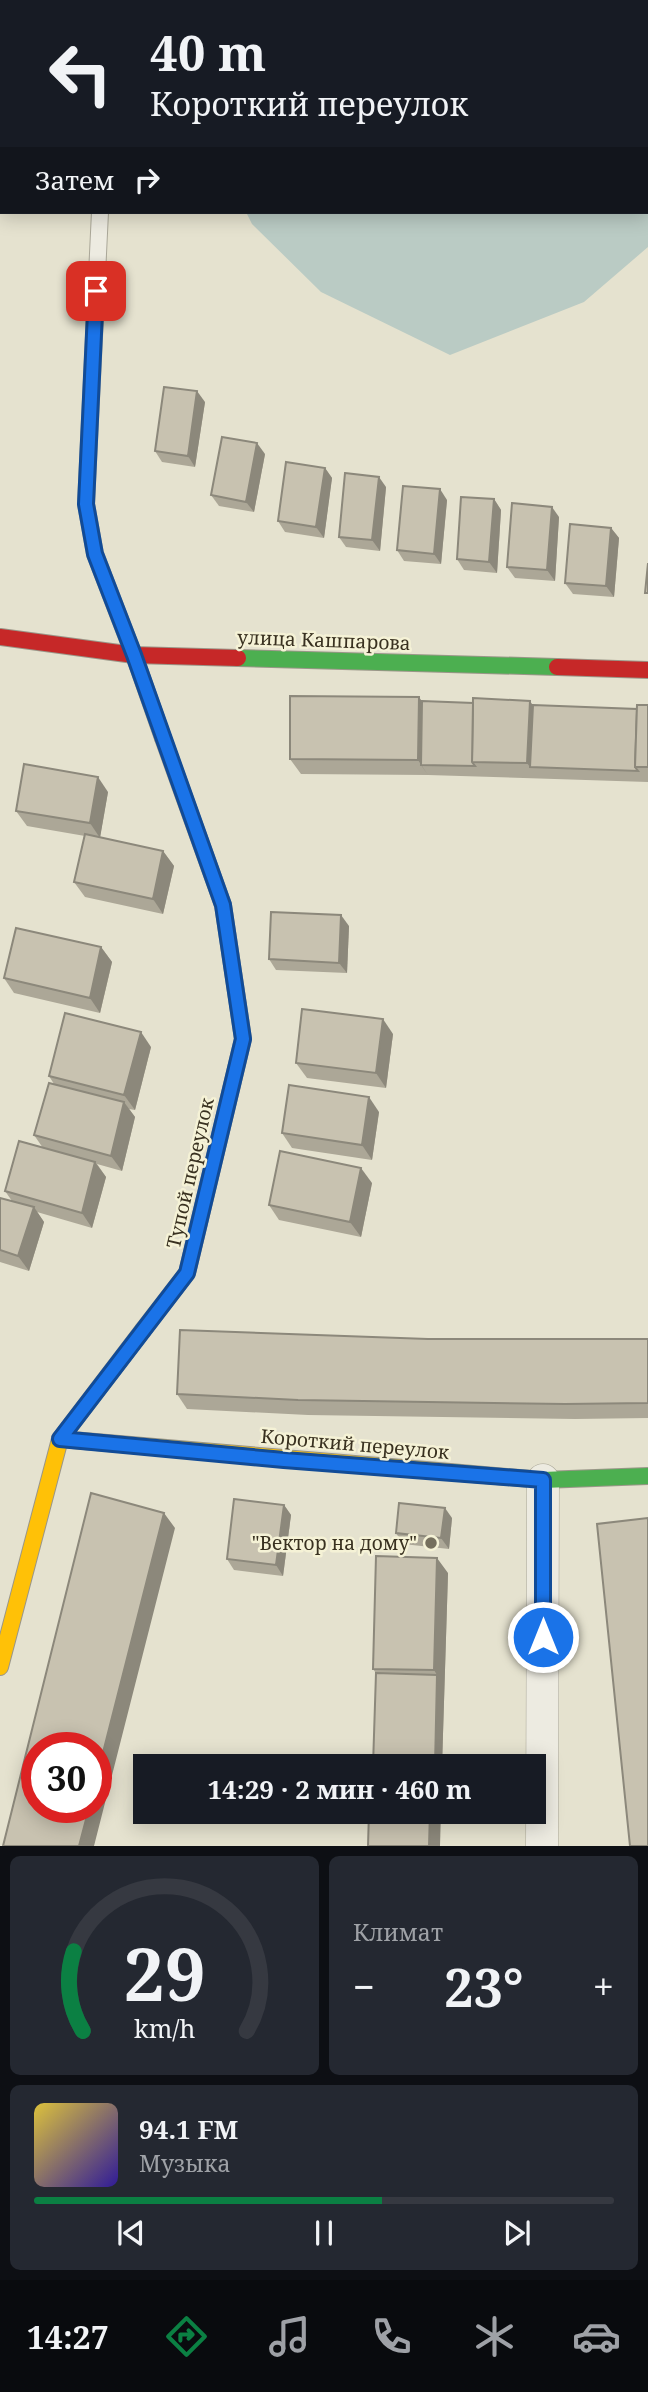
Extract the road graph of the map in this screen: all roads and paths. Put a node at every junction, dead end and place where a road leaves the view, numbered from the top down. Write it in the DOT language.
graph roads {
  1 [pos="100,214"];
  2 [pos="0,636"];
  3 [pos="134,655"];
  4 [pos="648,670"];
  5 [pos="60,1439"];
  6 [pos="648,1476"];
  7 [pos="543,1480"];
  8 [pos="0,1667"];
  9 [pos="542,1846"];
  1 -- 3 [label="lane"];
  2 -- 3 [label="street, улица Кашпарова"];
  3 -- 4 [label="street, улица Кашпарова"];
  3 -- 5 [label="street, Тупой переулок"];
  5 -- 7 [label="street, Короткий переулок"];
  5 -- 8 [label="street, Тупой переулок"];
  6 -- 7 [label="street, Короткий переулок"];
  7 -- 9 [label="street"];
}
